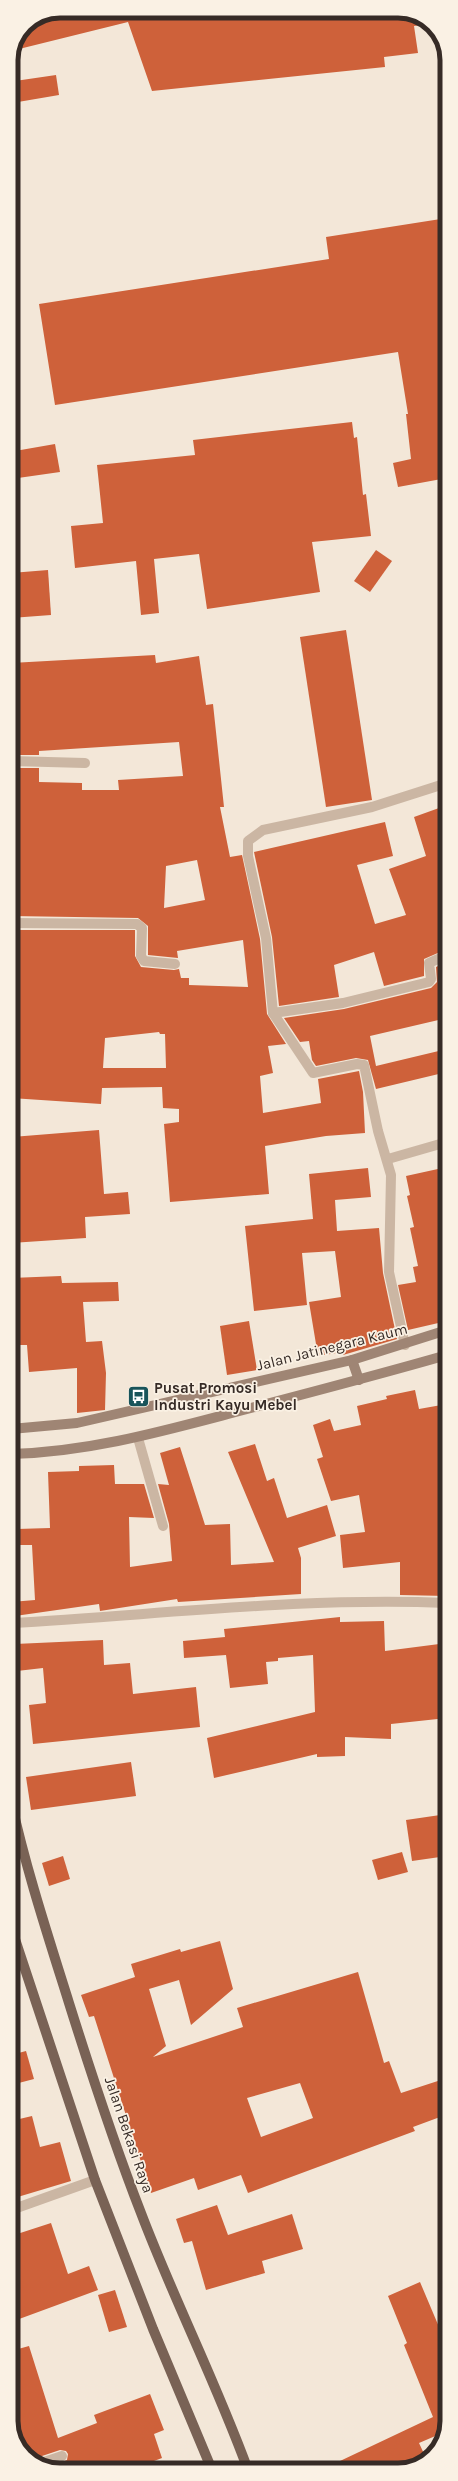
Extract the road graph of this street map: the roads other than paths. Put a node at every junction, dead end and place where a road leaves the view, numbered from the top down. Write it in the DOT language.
graph roads {
  1 [pos="18,761"];
  2 [pos="85,763"];
  3 [pos="440,789"];
  4 [pos="18,923"];
  5 [pos="440,958"];
  6 [pos="175,964"];
  7 [pos="273,1013"];
  8 [pos="440,1144"];
  9 [pos="388,1159"];
  10 [pos="440,1332"];
  11 [pos="405,1345"];
  12 [pos="440,1356"];
  13 [pos="352,1360"];
  14 [pos="359,1380"];
  15 [pos="18,1427"];
  16 [pos="138,1438"];
  17 [pos="18,1454"];
  18 [pos="163,1526"];
  19 [pos="440,1603"];
  20 [pos="18,1622"];
  21 [pos="18,1834"];
  22 [pos="18,1948"];
  23 [pos="95,2180"];
  24 [pos="18,2208"];
  25 [pos="62,2456"];
  26 [pos="47,2461"];
  27 [pos="209,2463"];
  28 [pos="246,2463"];
  1 -- 2 [label="street"];
  3 -- 7 [label="street"];
  4 -- 6 [label="street"];
  5 -- 7 [label="street"];
  7 -- 9 [label="street"];
  8 -- 9 [label="street"];
  9 -- 11 [label="street"];
  10 -- 11 [label="street, Jalan Jatinegara Kaum"];
  11 -- 13 [label="street, Jalan Jatinegara Kaum"];
  12 -- 14 [label="street"];
  13 -- 14 [label="street"];
  13 -- 15 [label="street, Jalan Jatinegara Kaum"];
  14 -- 16 [label="street"];
  16 -- 17 [label="street"];
  16 -- 18 [label="street"];
  19 -- 20 [label="street"];
  21 -- 28 [label="main road, Jalan Bekasi Raya"];
  22 -- 23 [label="main road"];
  23 -- 24 [label="street"];
  23 -- 27 [label="main road"];
  25 -- 26 [label="street"];
}
